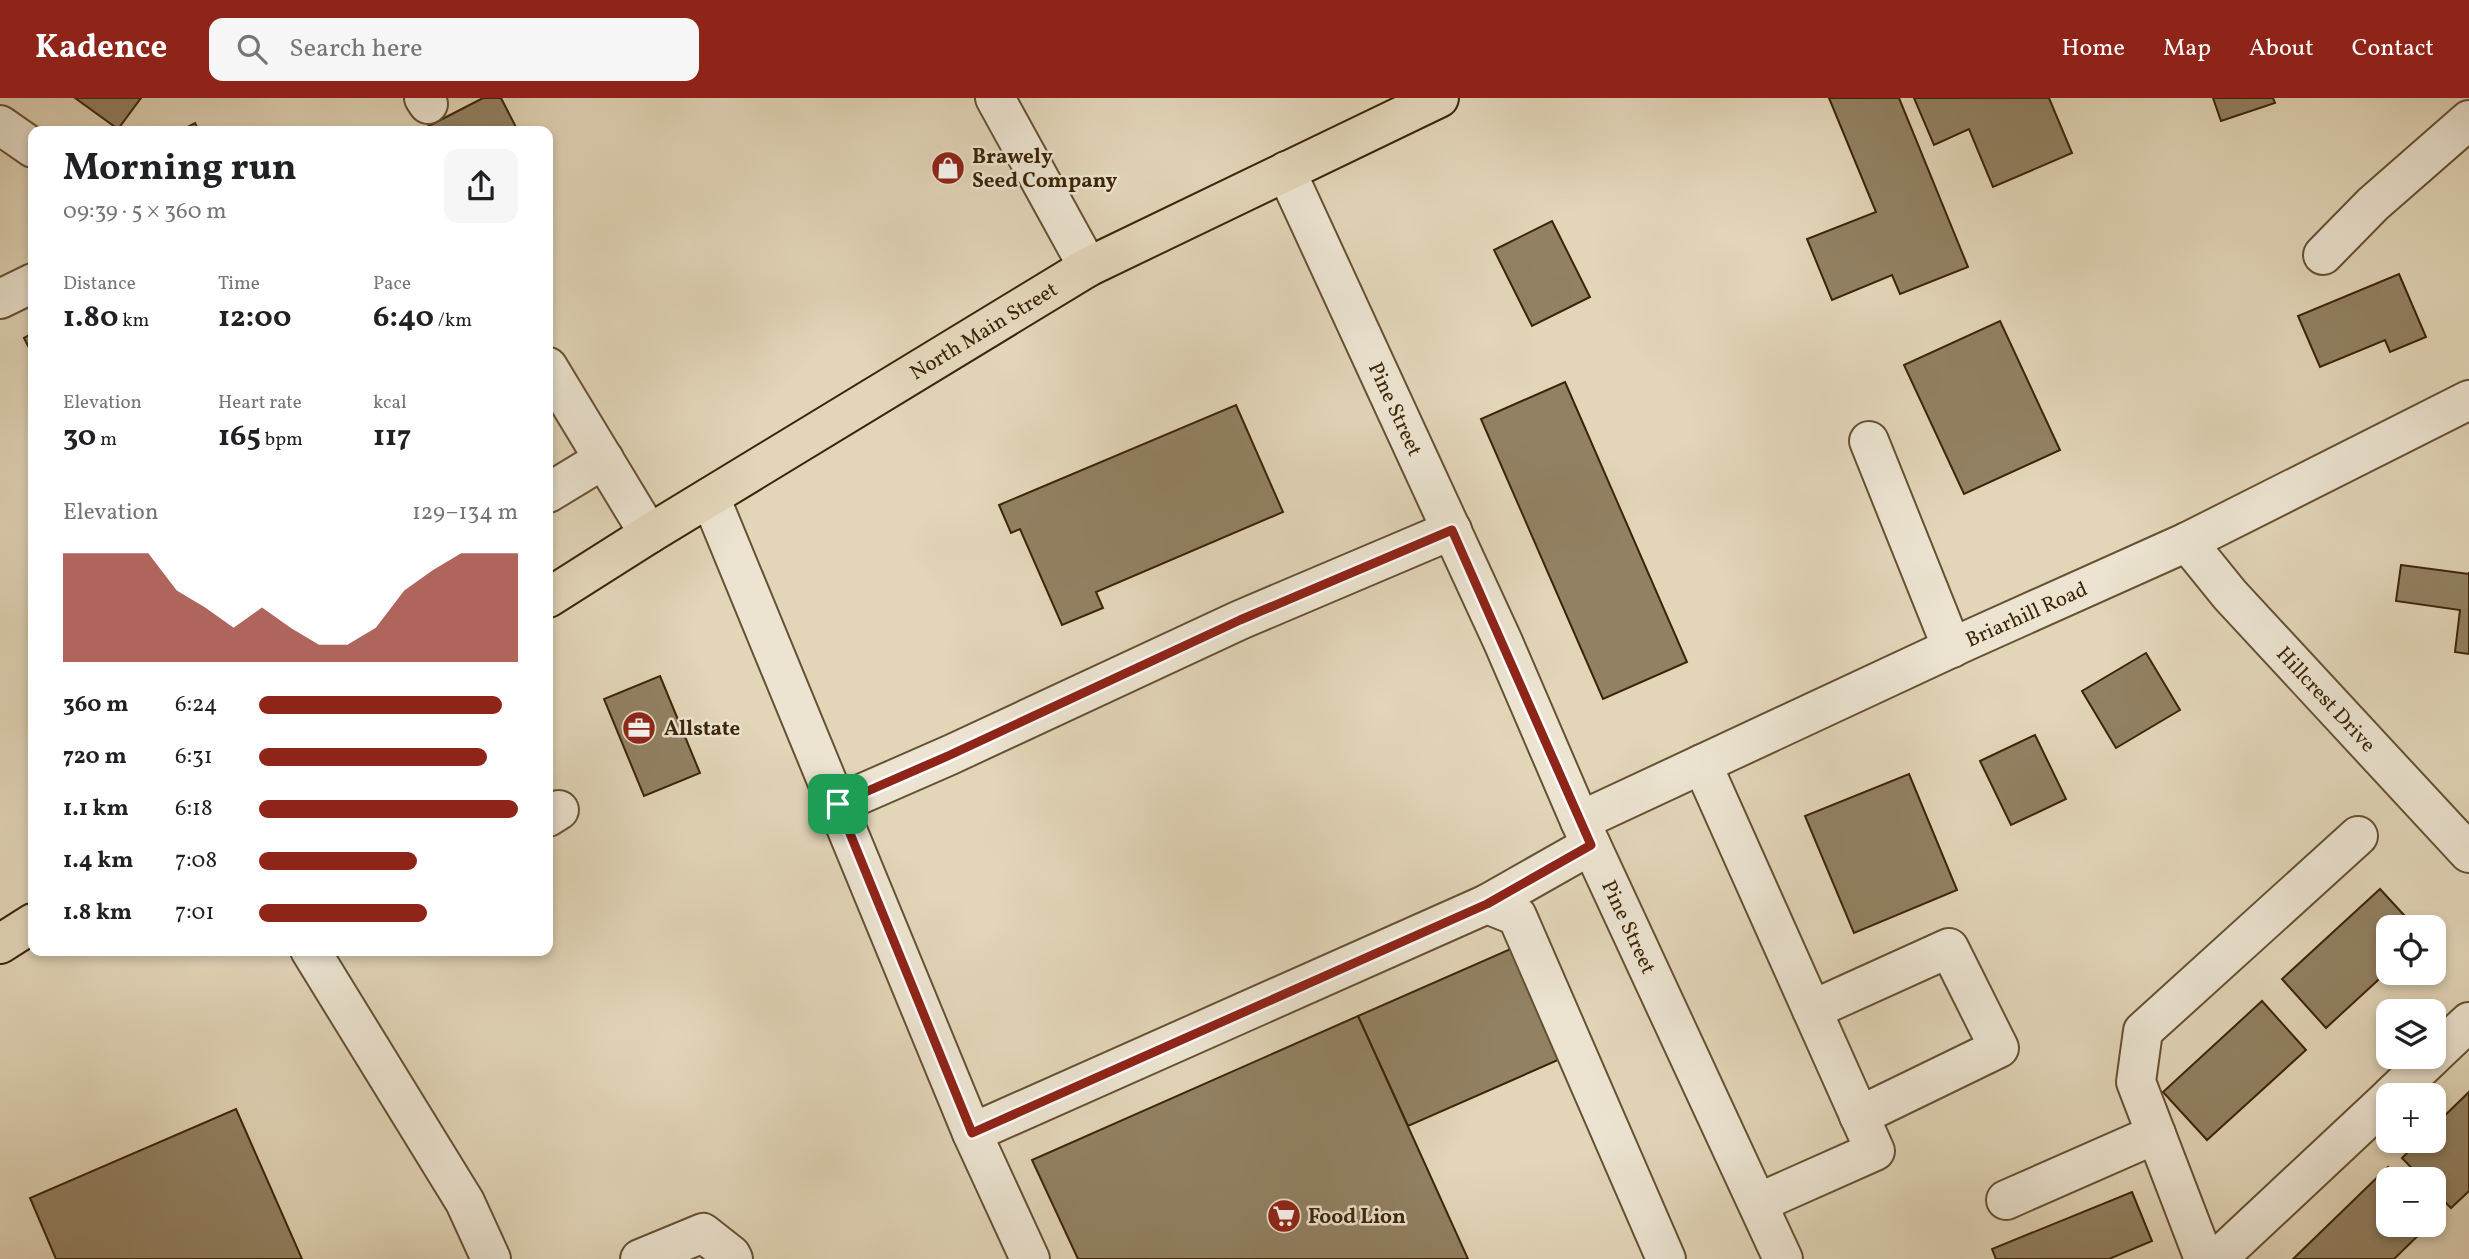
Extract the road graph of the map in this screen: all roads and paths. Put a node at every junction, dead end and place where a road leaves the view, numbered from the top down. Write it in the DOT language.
graph roads {
  1 [pos="995,98"];
  2 [pos="1439,98"];
  3 [pos="2469,120"];
  4 [pos="0,125"];
  5 [pos="28,145"];
  6 [pos="1286,171"];
  7 [pos="2323,255"];
  8 [pos="1088,267"];
  9 [pos="28,285"];
  10 [pos="0,299"];
  11 [pos="553,375"];
  12 [pos="2469,400"];
  13 [pos="1868,441"];
  14 [pos="604,459"];
  15 [pos="553,490"];
  16 [pos="710,496"];
  17 [pos="1452,530"];
  18 [pos="649,534"];
  19 [pos="2187,542"];
  20 [pos="553,595"];
  21 [pos="1952,648"];
  22 [pos="1702,764"];
  23 [pos="838,804"];
  24 [pos="1585,833"];
  25 [pos="2358,836"];
  26 [pos="2469,853"];
  27 [pos="1487,904"];
  28 [pos="28,926"];
  29 [pos="0,944"];
  30 [pos="320,956"];
  31 [pos="1812,1010"];
  32 [pos="2469,1022"];
  33 [pos="2446,1044"];
  34 [pos="2419,1069"];
  35 [pos="2405,1083"];
  36 [pos="2376,1110"];
  37 [pos="1859,1116"];
  38 [pos="972,1133"];
  39 [pos="2156,1135"];
  40 [pos="2006,1200"];
  41 [pos="1758,1203"];
  42 [pos="1773,1256"];
  43 [pos="491,1259"];
  44 [pos="640,1259"];
  45 [pos="733,1259"];
  46 [pos="1030,1259"];
  47 [pos="1666,1259"];
  48 [pos="2204,1259"];
  49 [pos="2217,1259"];
  1 -- 8 [label="street"];
  2 -- 6 [label="main road, North Main Street"];
  3 -- 7 [label="street"];
  4 -- 5 [label="street"];
  6 -- 8 [label="main road, North Main Street"];
  6 -- 17 [label="street, Pine Street"];
  8 -- 16 [label="main road, North Main Street"];
  9 -- 10 [label="street"];
  11 -- 14 [label="street"];
  12 -- 19 [label="street, Briarhill Road"];
  13 -- 21 [label="street"];
  14 -- 15 [label="street"];
  14 -- 18 [label="street"];
  16 -- 18 [label="main road, North Main Street"];
  16 -- 23 [label="street"];
  17 -- 23 [label="street"];
  17 -- 24 [label="street, Pine Street"];
  18 -- 20 [label="main road, North Main Street"];
  19 -- 21 [label="street, Briarhill Road"];
  19 -- 26 [label="street, Hillcrest Drive"];
  21 -- 22 [label="street, Briarhill Road"];
  22 -- 24 [label="street, Briarhill Road"];
  22 -- 31 [label="street"];
  23 -- 38 [label="street"];
  24 -- 27 [label="street, Briarhill Road"];
  24 -- 41 [label="street, Pine Street"];
  25 -- 39 [label="street"];
  27 -- 38 [label="street, Briarhill Road"];
  27 -- 47 [label="street"];
  28 -- 29 [label="main road"];
  30 -- 43 [label="street"];
  31 -- 37 [label="street"];
  31 -- 37 [label="street"];
  32 -- 33 [label="street"];
  34 -- 35 [label="street"];
  36 -- 49 [label="street"];
  37 -- 41 [label="street"];
  38 -- 46 [label="street"];
  39 -- 40 [label="street"];
  39 -- 48 [label="street"];
  41 -- 42 [label="street, Pine Street"];
  44 -- 45 [label="street"];
}
